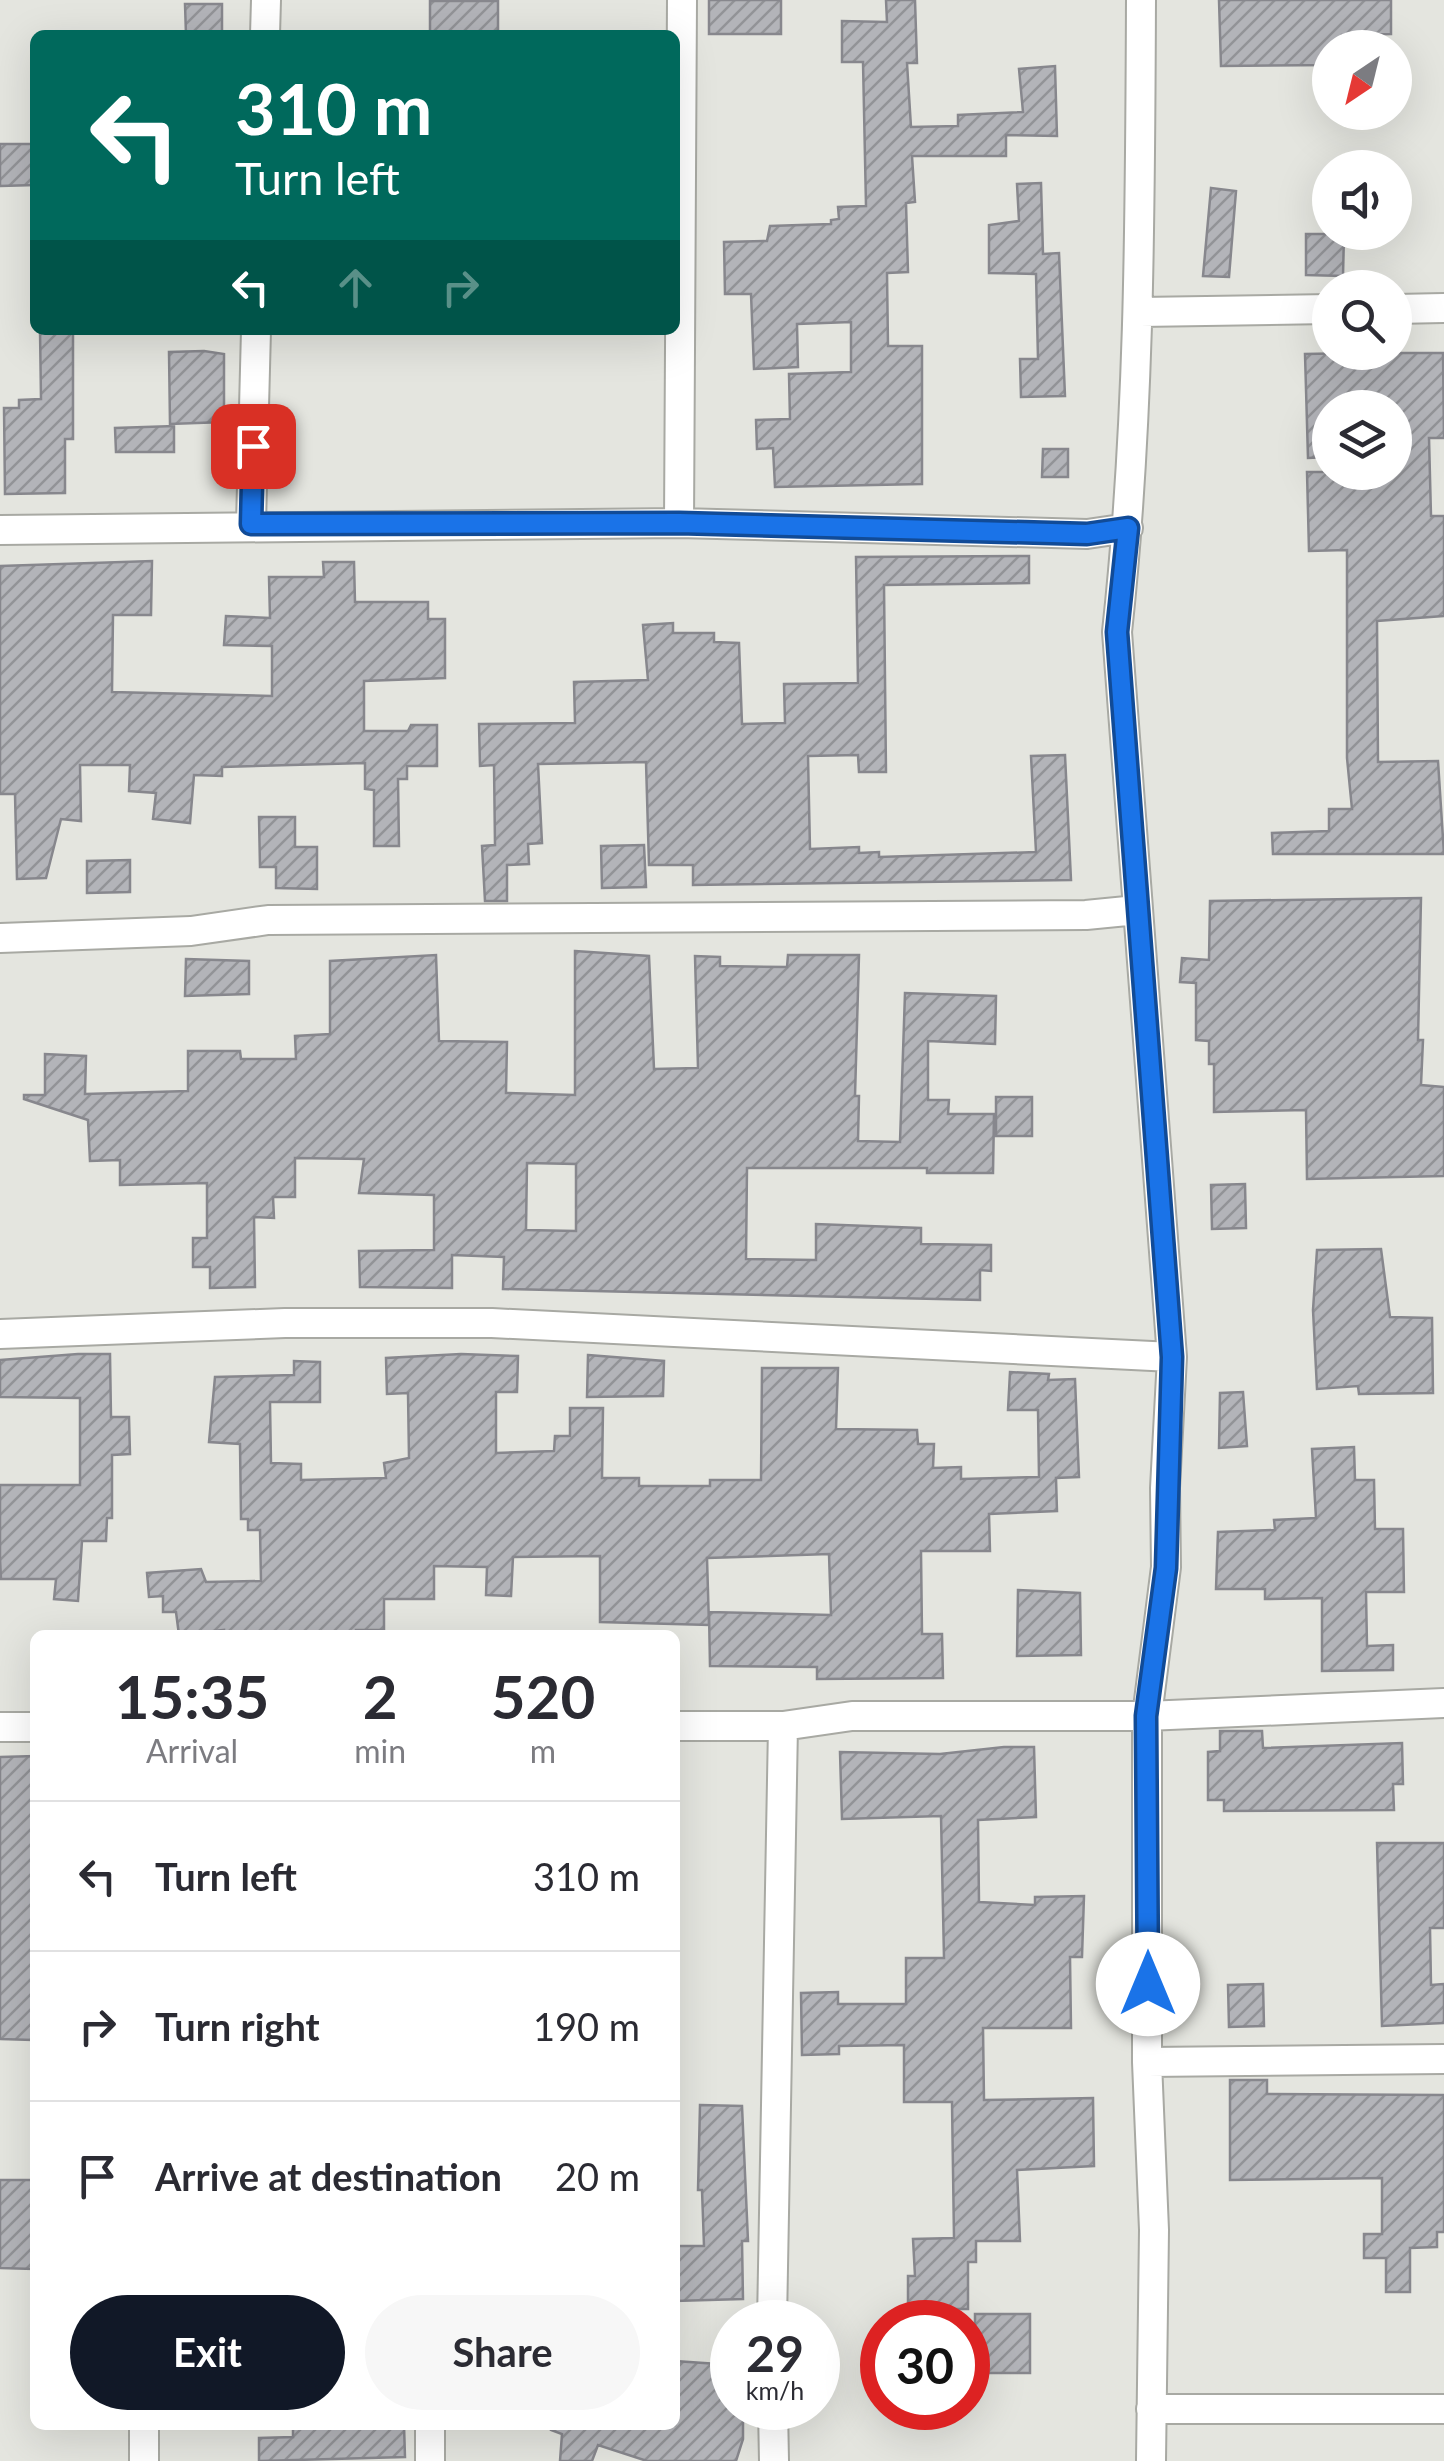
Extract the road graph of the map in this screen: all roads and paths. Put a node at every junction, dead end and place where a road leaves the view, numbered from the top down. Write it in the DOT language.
graph roads {
  1 [pos="266,0"];
  2 [pos="682,0"];
  3 [pos="1141,0"];
  4 [pos="264,30"];
  5 [pos="1444,308"];
  6 [pos="1412,309"];
  7 [pos="1312,310"];
  8 [pos="1140,312"];
  9 [pos="256,335"];
  10 [pos="679,523"];
  11 [pos="251,524"];
  12 [pos="1128,528"];
  13 [pos="0,530"];
  14 [pos="1137,910"];
  15 [pos="0,938"];
  16 [pos="0,1334"];
  17 [pos="1172,1357"];
  18 [pos="1444,1703"];
  19 [pos="1146,1716"];
  20 [pos="680,1726"];
  21 [pos="783,1726"];
  22 [pos="0,1727"];
  23 [pos="30,1728"];
  24 [pos="1444,2059"];
  25 [pos="1148,2062"];
  26 [pos="772,2300"];
  27 [pos="1151,2408"];
  28 [pos="1444,2409"];
  29 [pos="144,2430"];
  30 [pos="430,2430"];
  31 [pos="773,2430"];
  32 [pos="144,2461"];
  33 [pos="430,2461"];
  34 [pos="774,2461"];
  35 [pos="1151,2461"];
  1 -- 4 [label="street"];
  2 -- 10 [label="street"];
  3 -- 8 [label="street"];
  5 -- 6 [label="street"];
  7 -- 8 [label="street"];
  8 -- 12 [label="street"];
  9 -- 11 [label="street"];
  10 -- 11 [label="street"];
  10 -- 12 [label="street"];
  11 -- 13 [label="street"];
  12 -- 14 [label="street"];
  14 -- 15 [label="street"];
  14 -- 17 [label="street"];
  16 -- 17 [label="street"];
  17 -- 19 [label="street"];
  18 -- 19 [label="street"];
  19 -- 21 [label="street"];
  19 -- 25 [label="street"];
  20 -- 21 [label="street"];
  21 -- 26 [label="street"];
  22 -- 23 [label="street"];
  24 -- 25 [label="street"];
  25 -- 27 [label="street"];
  27 -- 28 [label="street"];
  27 -- 35 [label="street"];
  29 -- 32 [label="street"];
  30 -- 33 [label="street"];
  31 -- 34 [label="street"];
}
